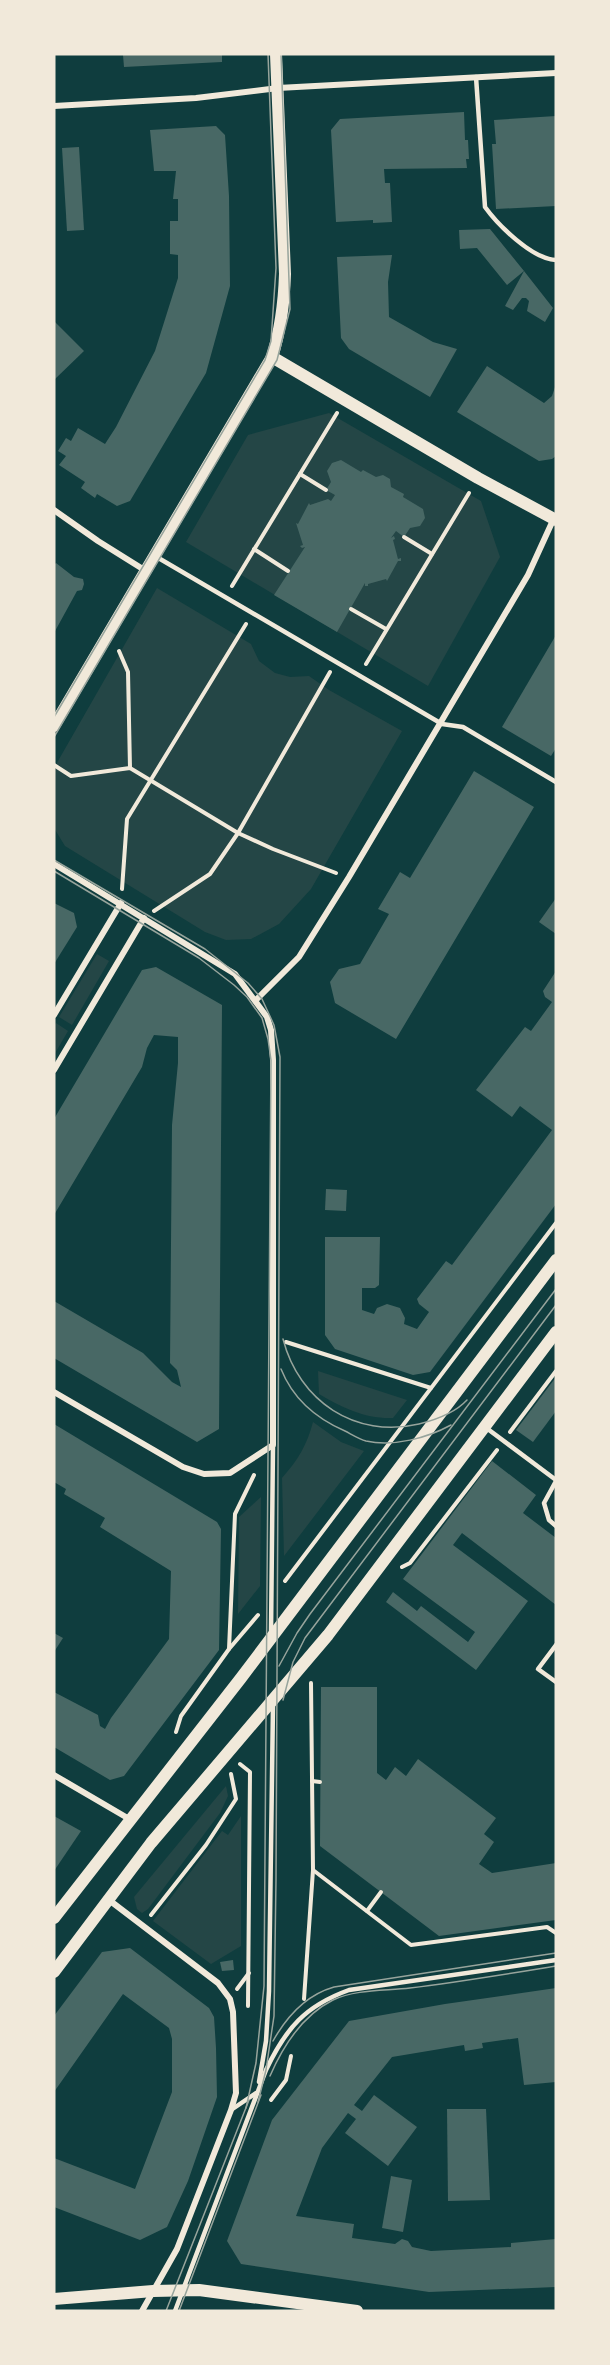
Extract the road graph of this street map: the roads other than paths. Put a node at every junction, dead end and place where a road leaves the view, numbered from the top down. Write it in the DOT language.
graph roads {
  1 [pos="276,54"];
  2 [pos="556,73"];
  3 [pos="476,77"];
  4 [pos="278,88"];
  5 [pos="54,106"];
  6 [pos="556,261"];
  7 [pos="272,357"];
  8 [pos="54,510"];
  9 [pos="555,518"];
  10 [pos="155,556"];
  11 [pos="146,571"];
  12 [pos="442,724"];
  13 [pos="54,726"];
  14 [pos="556,782"];
  15 [pos="54,864"];
  16 [pos="121,903"];
  17 [pos="144,918"];
  18 [pos="256,1000"];
  19 [pos="54,1015"];
  20 [pos="54,1070"];
  21 [pos="556,1260"];
  22 [pos="556,1332"];
  23 [pos="54,1392"];
  24 [pos="485,1427"];
  25 [pos="270,1446"];
  26 [pos="556,1480"];
  27 [pos="556,1526"];
  28 [pos="271,1638"];
  29 [pos="556,1645"];
  30 [pos="556,1682"];
  31 [pos="273,1701"];
  32 [pos="54,1775"];
  33 [pos="132,1820"];
  34 [pos="109,1899"];
  35 [pos="54,1918"];
  36 [pos="556,1960"];
  37 [pos="54,1972"];
  38 [pos="257,2092"];
  39 [pos="231,2110"];
  40 [pos="153,2291"];
  41 [pos="184,2291"];
  42 [pos="54,2300"];
  43 [pos="142,2311"];
  44 [pos="175,2311"];
  45 [pos="357,2311"];
  1 -- 4 [label="main road"];
  2 -- 3 [label="street"];
  3 -- 4 [label="street"];
  3 -- 6 [label="lane"];
  4 -- 5 [label="street"];
  4 -- 7 [label="main road"];
  7 -- 9 [label="main road"];
  7 -- 10 [label="main road"];
  8 -- 11 [label="street"];
  9 -- 12 [label="street"];
  10 -- 11 [label="main road"];
  10 -- 12 [label="lane"];
  11 -- 13 [label="main road"];
  12 -- 14 [label="lane"];
  12 -- 18 [label="street"];
  15 -- 16 [label="street"];
  16 -- 17 [label="street"];
  16 -- 19 [label="street"];
  17 -- 18 [label="street"];
  17 -- 20 [label="street"];
  18 -- 25 [label="street"];
  21 -- 28 [label="main road"];
  22 -- 24 [label="main road"];
  23 -- 25 [label="street"];
  24 -- 26 [label="lane"];
  24 -- 31 [label="main road"];
  25 -- 28 [label="lane"];
  26 -- 27 [label="lane"];
  28 -- 33 [label="main road"];
  29 -- 30 [label="lane"];
  31 -- 34 [label="main road"];
  31 -- 38 [label="lane"];
  32 -- 33 [label="street"];
  33 -- 35 [label="main road"];
  34 -- 37 [label="main road"];
  34 -- 39 [label="street"];
  36 -- 38 [label="lane"];
  38 -- 39 [label="lane"];
  38 -- 41 [label="lane"];
  39 -- 40 [label="street"];
  40 -- 41 [label="main road"];
  40 -- 42 [label="main road"];
  40 -- 43 [label="street"];
  41 -- 44 [label="lane"];
  41 -- 45 [label="main road"];
}
